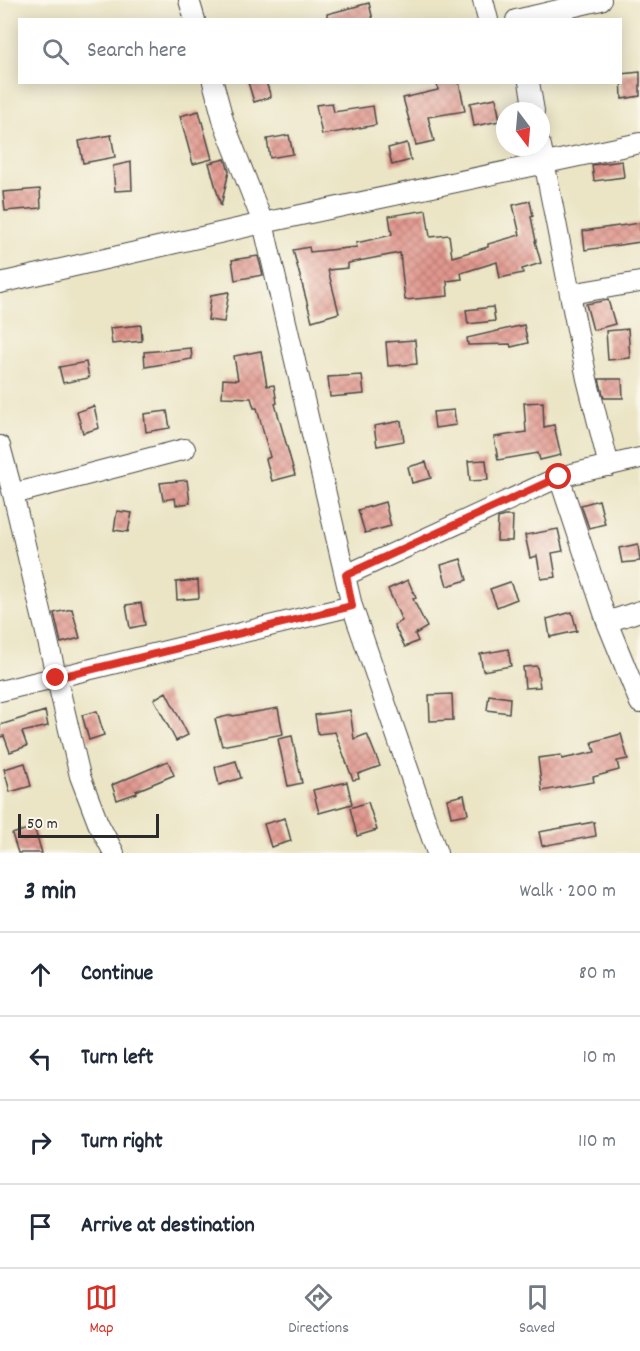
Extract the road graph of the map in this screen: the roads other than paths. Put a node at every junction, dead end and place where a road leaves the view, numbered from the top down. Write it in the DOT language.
graph roads {
  1 [pos="189,0"];
  2 [pos="483,0"];
  3 [pos="601,0"];
  4 [pos="194,18"];
  5 [pos="488,18"];
  6 [pos="521,18"];
  7 [pos="214,84"];
  8 [pos="529,84"];
  9 [pos="532,102"];
  10 [pos="640,143"];
  11 [pos="550,153"];
  12 [pos="535,156"];
  13 [pos="543,156"];
  14 [pos="263,223"];
  15 [pos="640,282"];
  16 [pos="0,283"];
  17 [pos="570,294"];
  18 [pos="0,446"];
  19 [pos="185,449"];
  20 [pos="640,458"];
  21 [pos="609,466"];
  22 [pos="559,477"];
  23 [pos="13,494"];
  24 [pos="346,575"];
  25 [pos="352,606"];
  26 [pos="640,611"];
  27 [pos="607,622"];
  28 [pos="56,678"];
  29 [pos="0,691"];
  30 [pos="640,703"];
  31 [pos="114,853"];
  32 [pos="437,853"];
  1 -- 4 [label="street"];
  2 -- 5 [label="street"];
  3 -- 6 [label="street"];
  7 -- 14 [label="street"];
  8 -- 9 [label="street"];
  10 -- 11 [label="street"];
  12 -- 14 [label="street"];
  13 -- 17 [label="street"];
  14 -- 16 [label="street"];
  14 -- 24 [label="street"];
  15 -- 17 [label="street"];
  17 -- 21 [label="street"];
  18 -- 23 [label="street"];
  19 -- 23 [label="street"];
  20 -- 21 [label="street"];
  21 -- 22 [label="street"];
  22 -- 24 [label="street"];
  22 -- 27 [label="street"];
  23 -- 28 [label="street"];
  24 -- 25 [label="street"];
  25 -- 28 [label="street"];
  25 -- 32 [label="street"];
  26 -- 27 [label="street"];
  27 -- 30 [label="street"];
  28 -- 29 [label="street"];
  28 -- 31 [label="street"];
}
